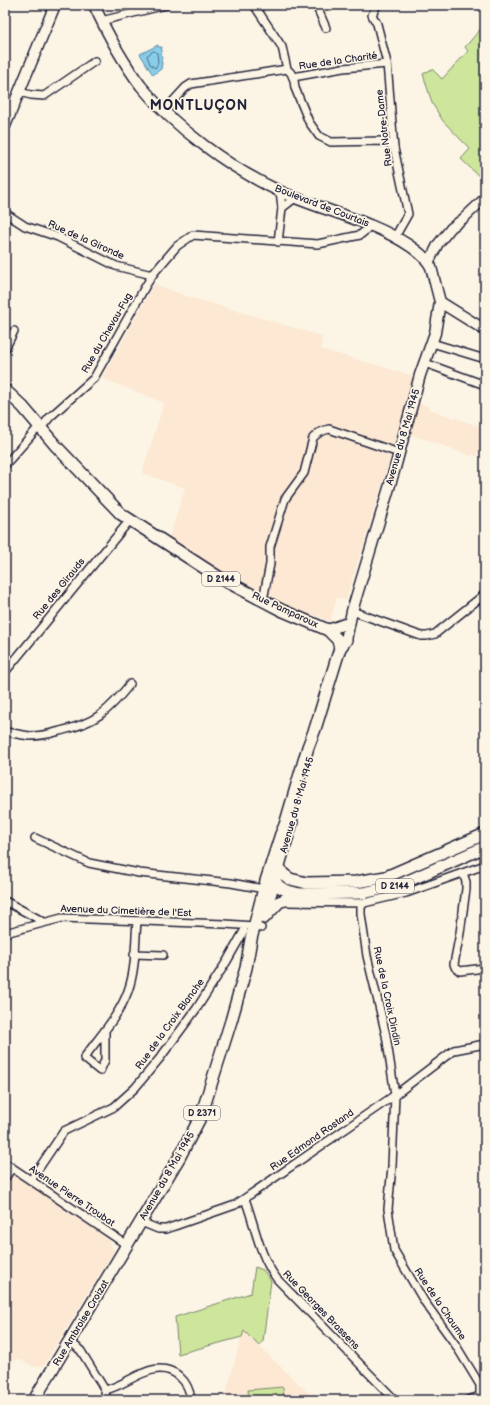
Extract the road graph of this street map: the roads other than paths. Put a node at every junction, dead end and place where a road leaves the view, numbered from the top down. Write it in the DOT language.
graph roads {
  1 [pos="55,5"];
  2 [pos="94,5"];
  3 [pos="166,5"];
  4 [pos="254,5"];
  5 [pos="316,5"];
  6 [pos="377,5"];
  7 [pos="101,21"];
  8 [pos="326,28"];
  9 [pos="95,61"];
  10 [pos="387,64"];
  11 [pos="287,69"];
  12 [pos="293,77"];
  13 [pos="19,92"];
  14 [pos="164,111"];
  15 [pos="5,126"];
  16 [pos="394,148"];
  17 [pos="280,191"];
  18 [pos="295,198"];
  19 [pos="485,198"];
  20 [pos="282,208"];
  21 [pos="5,212"];
  22 [pos="370,225"];
  23 [pos="396,237"];
  24 [pos="278,242"];
  25 [pos="429,262"];
  26 [pos="138,271"];
  27 [pos="153,274"];
  28 [pos="145,287"];
  29 [pos="440,302"];
  30 [pos="485,330"];
  31 [pos="14,331"];
  32 [pos="432,343"];
  33 [pos="5,349"];
  34 [pos="485,360"];
  35 [pos="425,363"];
  36 [pos="485,385"];
  37 [pos="5,390"];
  38 [pos="41,428"];
  39 [pos="399,453"];
  40 [pos="5,465"];
  41 [pos="125,517"];
  42 [pos="485,594"];
  43 [pos="263,600"];
  44 [pos="352,611"];
  45 [pos="345,624"];
  46 [pos="328,630"];
  47 [pos="341,643"];
  48 [pos="5,672"];
  49 [pos="130,684"];
  50 [pos="315,729"];
  51 [pos="5,732"];
  52 [pos="485,834"];
  53 [pos="35,838"];
  54 [pos="485,847"];
  55 [pos="485,865"];
  56 [pos="279,867"];
  57 [pos="463,873"];
  58 [pos="307,883"];
  59 [pos="272,888"];
  60 [pos="299,894"];
  61 [pos="5,901"];
  62 [pos="280,902"];
  63 [pos="364,903"];
  64 [pos="137,921"];
  65 [pos="44,922"];
  66 [pos="225,924"];
  67 [pos="256,928"];
  68 [pos="5,933"];
  69 [pos="134,954"];
  70 [pos="163,955"];
  71 [pos="485,968"];
  72 [pos="105,1030"];
  73 [pos="485,1044"];
  74 [pos="395,1095"];
  75 [pos="5,1163"];
  76 [pos="12,1168"];
  77 [pos="5,1178"];
  78 [pos="31,1180"];
  79 [pos="245,1199"];
  80 [pos="142,1222"];
  81 [pos="127,1245"];
  82 [pos="70,1341"];
  83 [pos="105,1390"];
  84 [pos="482,1397"];
  85 [pos="391,1399"];
  86 [pos="34,1400"];
  87 [pos="106,1400"];
  88 [pos="191,1400"];
  89 [pos="468,1400"];
  1 -- 13 [label="main road"];
  2 -- 7 [label="main road, Boulevard de Courtais"];
  3 -- 7 [label="street"];
  4 -- 11 [label="street"];
  5 -- 8 [label="street"];
  6 -- 10 [label="street, Rue Notre-Dame"];
  7 -- 14 [label="main road, Boulevard de Courtais"];
  9 -- 13 [label="street"];
  10 -- 12 [label="street, Rue de la Charité"];
  10 -- 16 [label="street, Rue Notre-Dame"];
  11 -- 12 [label="street"];
  11 -- 14 [label="street"];
  12 -- 16 [label="street"];
  13 -- 15 [label="main road"];
  14 -- 17 [label="main road, Boulevard de Courtais"];
  16 -- 23 [label="street, Rue Notre-Dame"];
  17 -- 18 [label="main road, Boulevard de Courtais"];
  17 -- 20 [label="street"];
  18 -- 20 [label="street"];
  18 -- 22 [label="main road, Boulevard de Courtais"];
  19 -- 25 [label="street"];
  20 -- 24 [label="street"];
  21 -- 26 [label="street, Rue de la Gironde"];
  22 -- 23 [label="main road, Boulevard de Courtais"];
  22 -- 24 [label="street, Rue du Chevau-Fug"];
  23 -- 25 [label="main road, Boulevard de Courtais"];
  24 -- 27 [label="street, Rue du Chevau-Fug"];
  25 -- 29 [label="main road, Avenue du 8 Mai 1945"];
  26 -- 27 [label="street, Rue de la Gironde"];
  26 -- 28 [label="street"];
  27 -- 28 [label="street, Rue du Chevau-Fug"];
  28 -- 38 [label="street, Rue du Chevau-Fug"];
  29 -- 30 [label="main road"];
  29 -- 32 [label="main road, Avenue du 8 Mai 1945"];
  31 -- 33 [label="street"];
  32 -- 34 [label="street"];
  32 -- 35 [label="main road, Avenue du 8 Mai 1945"];
  35 -- 36 [label="street"];
  35 -- 39 [label="main road, Avenue du 8 Mai 1945"];
  37 -- 38 [label="main road, D 2144"];
  38 -- 40 [label="street, Rue du Chevau-Fug"];
  38 -- 41 [label="main road, D 2144"];
  39 -- 43 [label="street"];
  39 -- 44 [label="main road, Avenue du 8 Mai 1945"];
  41 -- 43 [label="main road, Rue Pamparoux / D 2144"];
  41 -- 48 [label="street, Rue des Girauds"];
  42 -- 44 [label="street"];
  43 -- 46 [label="main road, Rue Pamparoux / D 2144"];
  44 -- 45 [label="main road, Avenue du 8 Mai 1945"];
  44 -- 47 [label="main road, Avenue du 8 Mai 1945"];
  45 -- 46 [label="main road"];
  45 -- 47 [label="main road, Avenue du 8 Mai 1945"];
  46 -- 47 [label="main road, Rue Pamparoux / D 2144"];
  47 -- 50 [label="main road, Avenue du 8 Mai 1945"];
  49 -- 51 [label="street"];
  50 -- 56 [label="main road, Avenue du 8 Mai 1945"];
  50 -- 59 [label="main road, Avenue du 8 Mai 1945"];
  52 -- 58 [label="main road, D 2144"];
  53 -- 59 [label="street"];
  54 -- 60 [label="main road, D 2144"];
  55 -- 57 [label="street"];
  56 -- 58 [label="main road, D 2144"];
  56 -- 59 [label="main road, Avenue du 8 Mai 1945"];
  57 -- 63 [label="street"];
  57 -- 71 [label="street"];
  58 -- 59 [label="main road, D 2144"];
  59 -- 60 [label="main road, D 2144"];
  59 -- 67 [label="main road, Avenue du 8 Mai 1945"];
  60 -- 62 [label="main road"];
  61 -- 65 [label="street"];
  62 -- 63 [label="street"];
  62 -- 67 [label="main road"];
  63 -- 74 [label="street, Rue de la Croix Dindin"];
  64 -- 65 [label="street, Avenue du Cimetière de l'Est"];
  64 -- 66 [label="street, Avenue du Cimetière de l'Est"];
  64 -- 69 [label="street"];
  65 -- 68 [label="street, Avenue du Cimetière de l'Est"];
  66 -- 67 [label="street, Avenue du Cimetière de l'Est"];
  66 -- 67 [label="street"];
  67 -- 78 [label="street, Rue de la Croix Blanche"];
  67 -- 80 [label="main road, Avenue du 8 Mai 1945 / D 2371"];
  69 -- 70 [label="street"];
  69 -- 72 [label="street"];
  72 -- 72 [label="street"];
  73 -- 74 [label="street, Rue Edmond Rostand"];
  74 -- 79 [label="street, Rue Edmond Rostand"];
  74 -- 84 [label="street, Rue de la Chaume"];
  75 -- 76 [label="street, Avenue Pierre Troubat"];
  76 -- 77 [label="street"];
  76 -- 78 [label="street, Avenue Pierre Troubat"];
  78 -- 81 [label="street, Avenue Pierre Troubat"];
  79 -- 80 [label="street, Rue Edmond Rostand"];
  79 -- 85 [label="street, Rue Georges Brassens"];
  80 -- 81 [label="main road, Avenue du 8 Mai 1945 / D 2371"];
  81 -- 82 [label="main road, Rue Ambroise Croizat / D 2371"];
  82 -- 83 [label="street"];
  82 -- 86 [label="main road, Rue Ambroise Croizat / D 2371"];
  83 -- 87 [label="street"];
  83 -- 88 [label="street"];
  84 -- 89 [label="street"];
}
